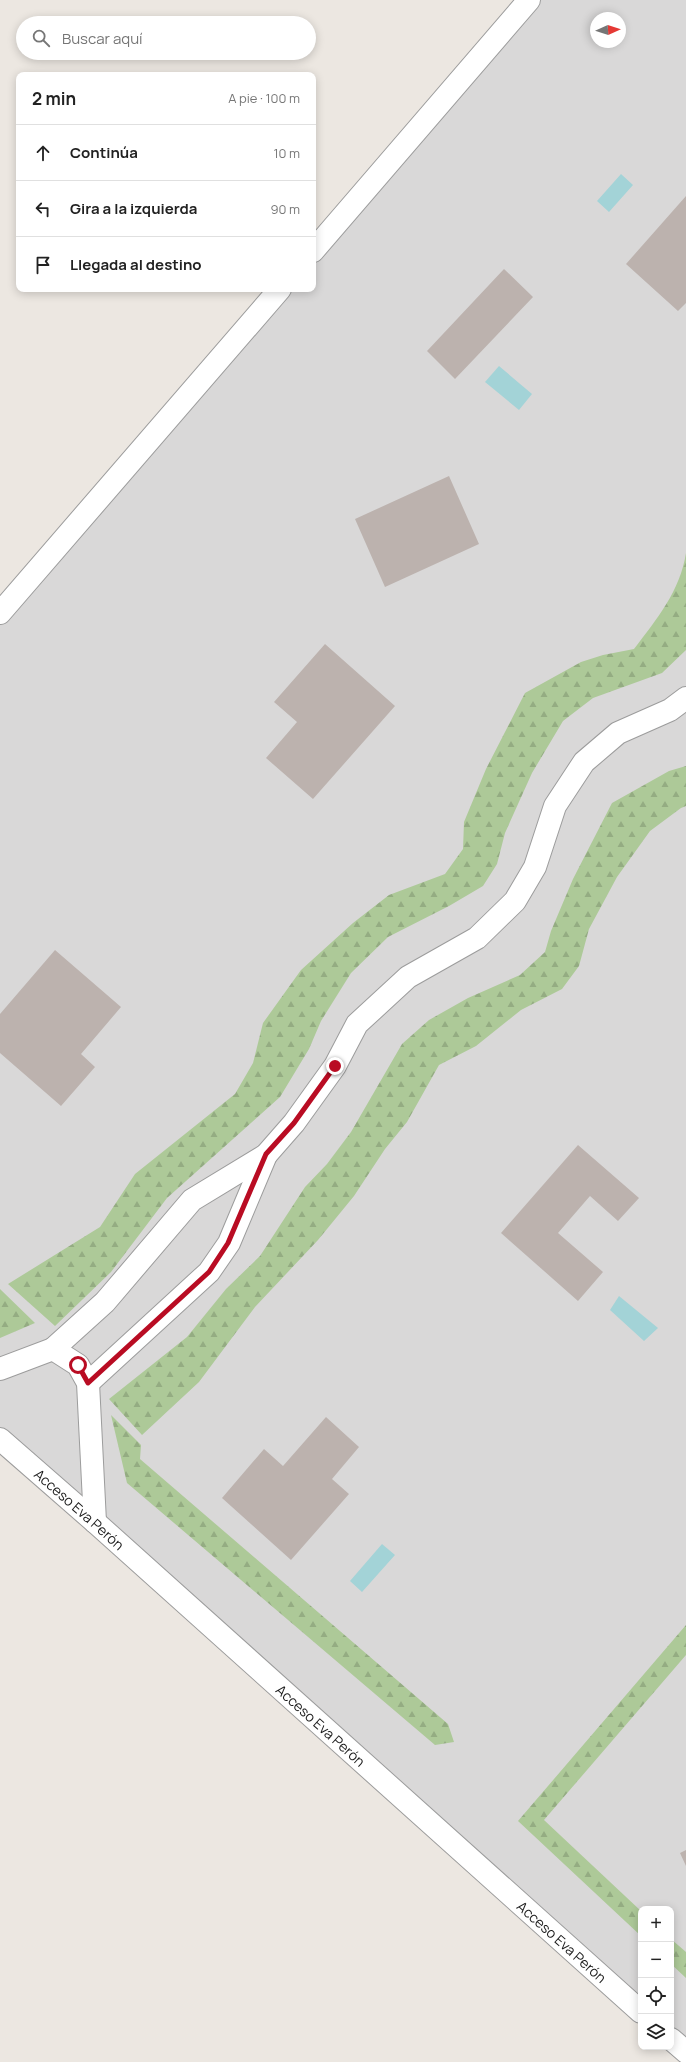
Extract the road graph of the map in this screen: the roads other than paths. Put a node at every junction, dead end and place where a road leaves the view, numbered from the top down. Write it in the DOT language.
graph roads {
  1 [pos="529,0"];
  2 [pos="316,247"];
  3 [pos="277,292"];
  4 [pos="0,613"];
  5 [pos="686,698"];
  6 [pos="266,1154"];
  7 [pos="53,1349"];
  8 [pos="0,1369"];
  9 [pos="88,1383"];
  10 [pos="0,1439"];
  11 [pos="95,1522"];
  12 [pos="638,2009"];
  13 [pos="674,2042"];
  14 [pos="686,2052"];
  1 -- 2 [label="street"];
  3 -- 4 [label="street"];
  5 -- 6 [label="street"];
  6 -- 7 [label="street"];
  6 -- 9 [label="street"];
  7 -- 8 [label="street"];
  7 -- 9 [label="street"];
  9 -- 11 [label="street"];
  10 -- 11 [label="street, Acceso Eva Perón"];
  11 -- 12 [label="street, Acceso Eva Perón"];
  13 -- 14 [label="street"];
}
